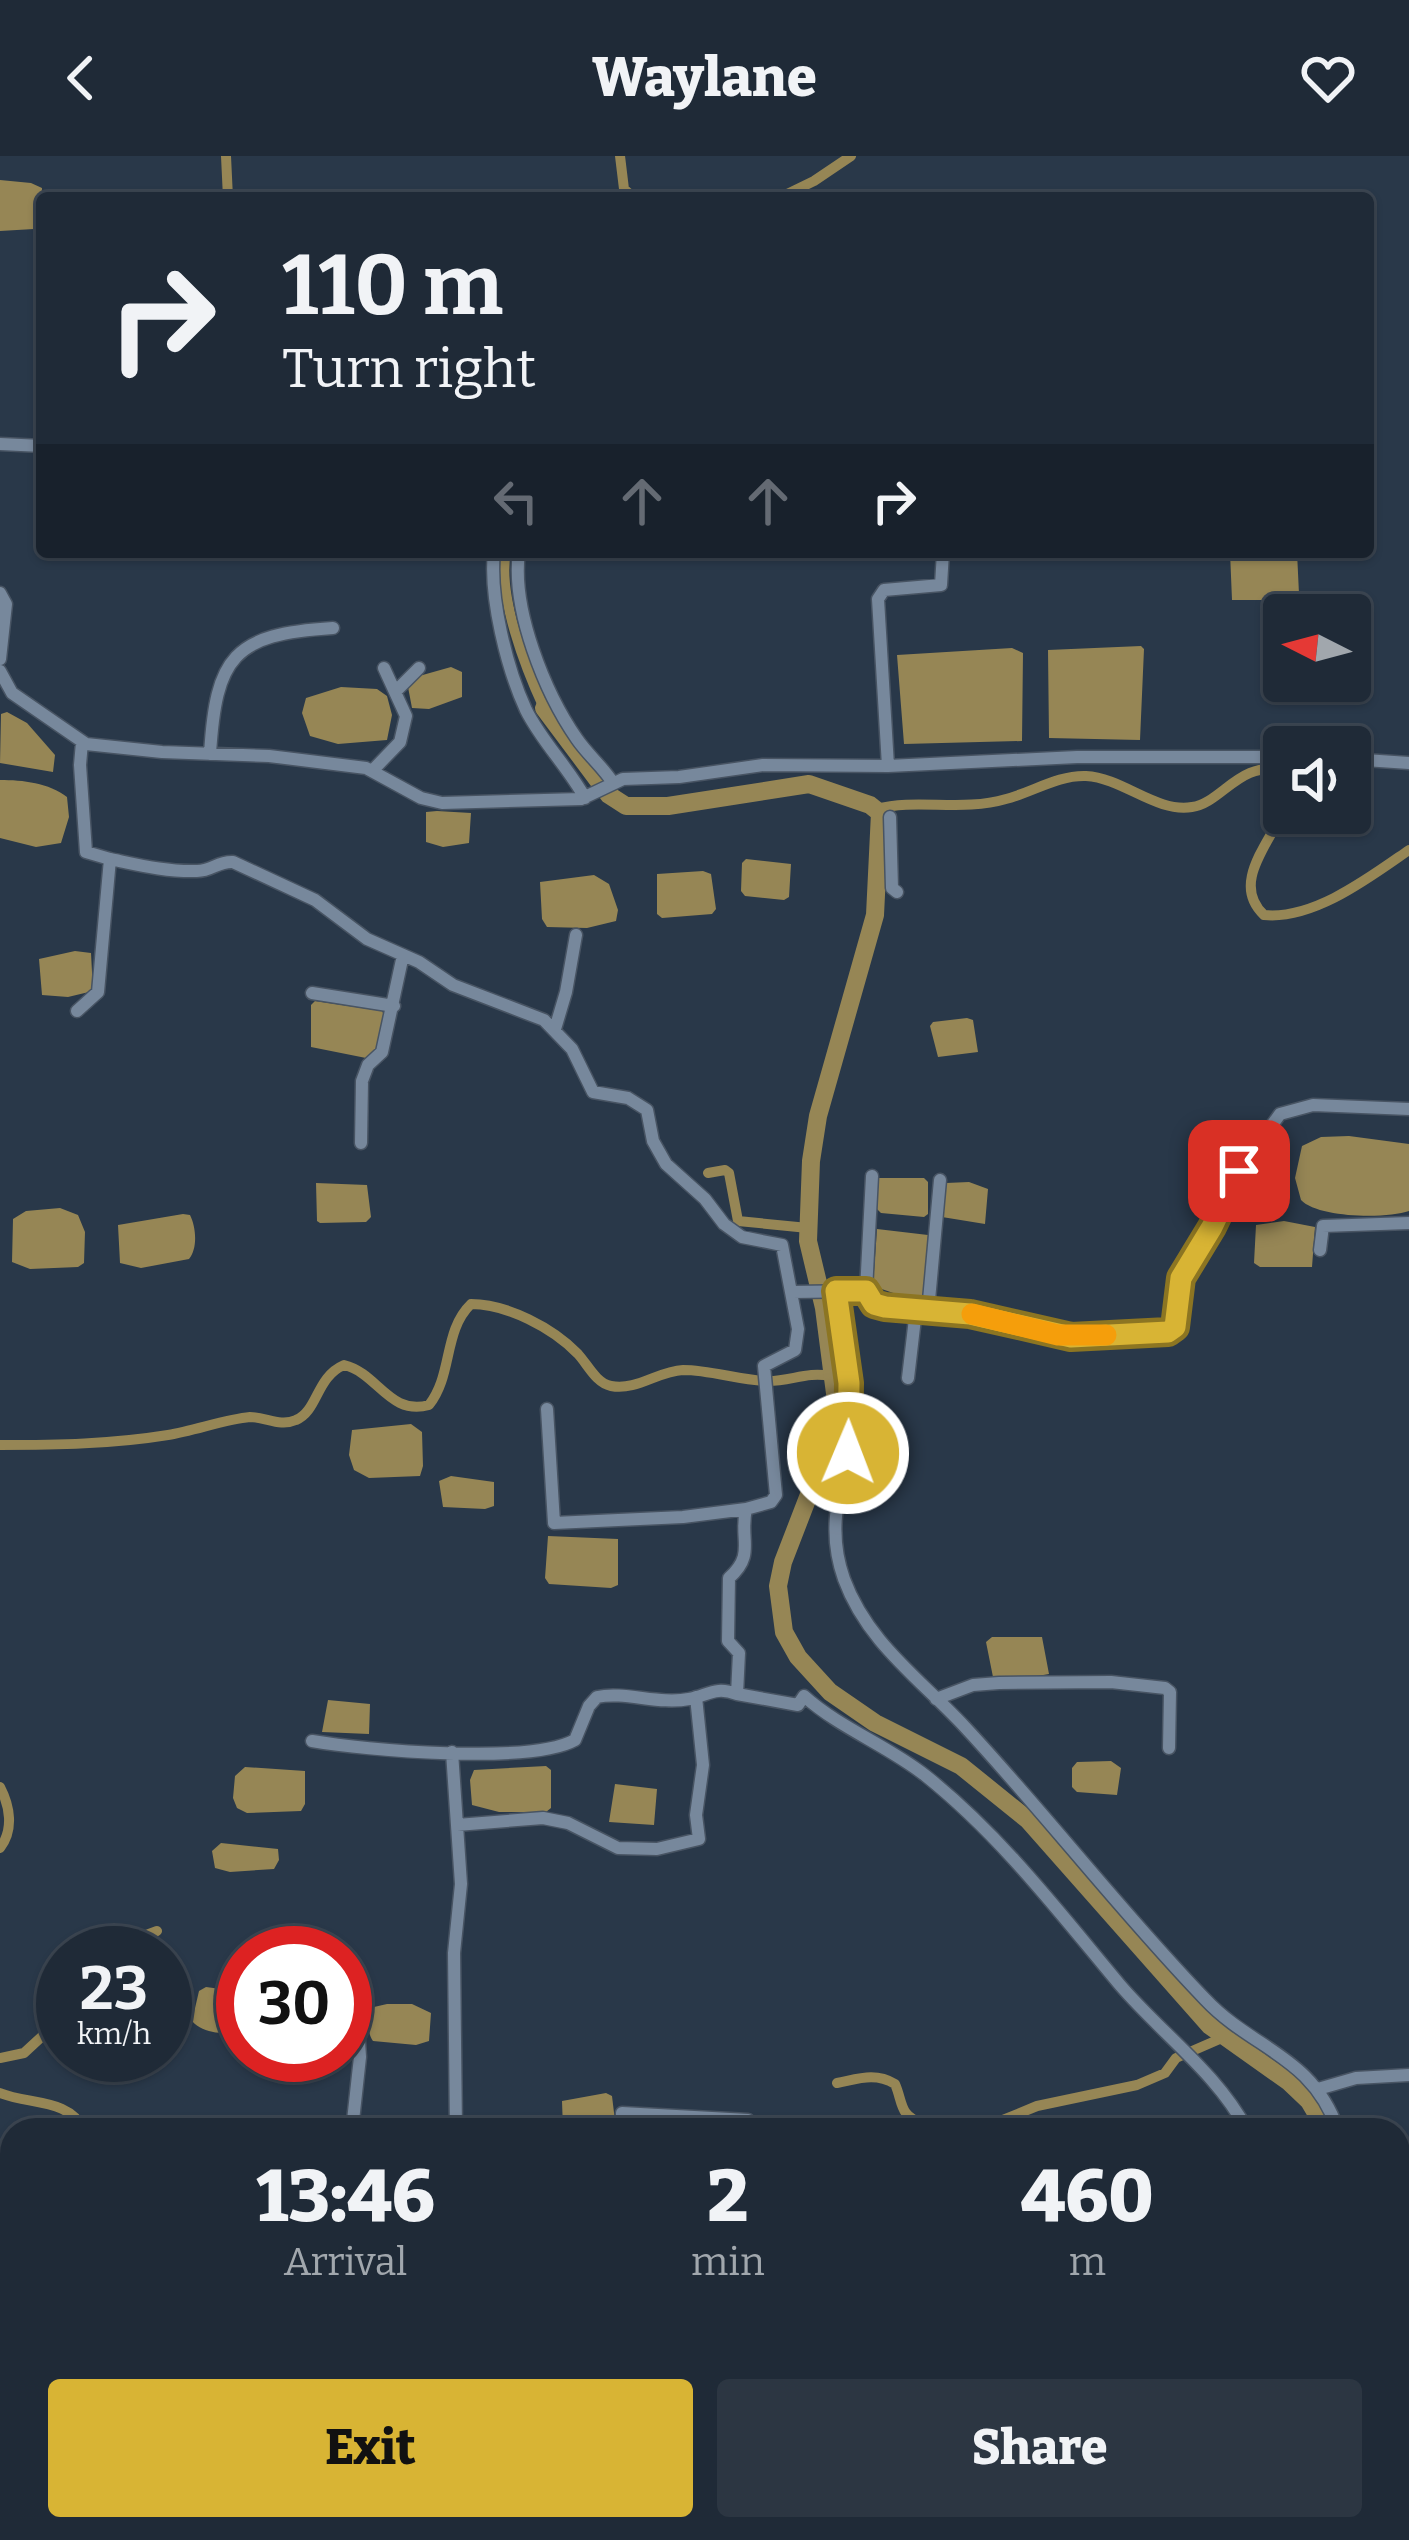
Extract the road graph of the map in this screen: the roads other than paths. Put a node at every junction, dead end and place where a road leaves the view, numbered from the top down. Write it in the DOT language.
graph roads {
  1 [pos="0,444"];
  2 [pos="36,446"];
  3 [pos="494,558"];
  4 [pos="519,558"];
  5 [pos="943,558"];
  6 [pos="0,593"];
  7 [pos="333,628"];
  8 [pos="0,658"];
  9 [pos="384,668"];
  10 [pos="419,668"];
  11 [pos="1,677"];
  12 [pos="396,691"];
  13 [pos="82,742"];
  14 [pos="210,754"];
  15 [pos="1263,757"];
  16 [pos="1371,760"];
  17 [pos="1409,763"];
  18 [pos="889,766"];
  19 [pos="374,770"];
  20 [pos="612,784"];
  21 [pos="587,797"];
  22 [pos="890,817"];
  23 [pos="110,859"];
  24 [pos="896,892"];
  25 [pos="576,935"];
  26 [pos="403,955"];
  27 [pos="312,992"];
  28 [pos="394,1006"];
  29 [pos="77,1011"];
  30 [pos="555,1029"];
  31 [pos="1409,1109"];
  32 [pos="361,1143"];
  33 [pos="872,1176"];
  34 [pos="940,1180"];
  35 [pos="1409,1223"];
  36 [pos="1320,1250"];
  37 [pos="832,1291"];
  38 [pos="866,1291"];
  39 [pos="792,1292"];
  40 [pos="922,1310"];
  41 [pos="908,1378"];
  42 [pos="547,1409"];
  43 [pos="746,1509"];
  44 [pos="737,1694"];
  45 [pos="696,1696"];
  46 [pos="936,1699"];
  47 [pos="312,1741"];
  48 [pos="1169,1748"];
  49 [pos="452,1752"];
  50 [pos="457,1825"];
  51 [pos="1409,2075"];
  52 [pos="357,2082"];
  53 [pos="1318,2089"];
  54 [pos="353,2118"];
  55 [pos="456,2118"];
  56 [pos="622,2118"];
  57 [pos="712,2118"];
  58 [pos="1241,2118"];
  59 [pos="1332,2118"];
  1 -- 2 [label="street"];
  3 -- 21 [label="street"];
  4 -- 20 [label="street"];
  5 -- 18 [label="street"];
  6 -- 8 [label="street"];
  7 -- 14 [label="street"];
  9 -- 12 [label="street"];
  10 -- 12 [label="street"];
  11 -- 13 [label="street"];
  12 -- 19 [label="street"];
  13 -- 14 [label="street"];
  13 -- 23 [label="street"];
  14 -- 19 [label="street"];
  15 -- 18 [label="street"];
  16 -- 17 [label="street"];
  18 -- 20 [label="street"];
  19 -- 21 [label="street"];
  20 -- 21 [label="street"];
  22 -- 24 [label="street"];
  23 -- 26 [label="street"];
  23 -- 29 [label="street"];
  25 -- 30 [label="street"];
  26 -- 28 [label="street"];
  26 -- 30 [label="street"];
  27 -- 28 [label="street"];
  28 -- 32 [label="street"];
  30 -- 39 [label="street"];
  31 -- 40 [label="street"];
  33 -- 38 [label="street"];
  34 -- 40 [label="street"];
  35 -- 36 [label="street"];
  37 -- 38 [label="street"];
  37 -- 39 [label="street"];
  37 -- 46 [label="street"];
  38 -- 40 [label="street"];
  39 -- 43 [label="street"];
  40 -- 41 [label="street"];
  42 -- 43 [label="street"];
  43 -- 44 [label="street"];
  44 -- 45 [label="street"];
  44 -- 58 [label="street"];
  45 -- 49 [label="street"];
  45 -- 50 [label="street"];
  46 -- 48 [label="street"];
  46 -- 53 [label="street"];
  47 -- 49 [label="street"];
  49 -- 50 [label="street"];
  50 -- 55 [label="street"];
  51 -- 53 [label="street"];
  52 -- 54 [label="street"];
  53 -- 59 [label="street"];
  56 -- 57 [label="street"];
}
